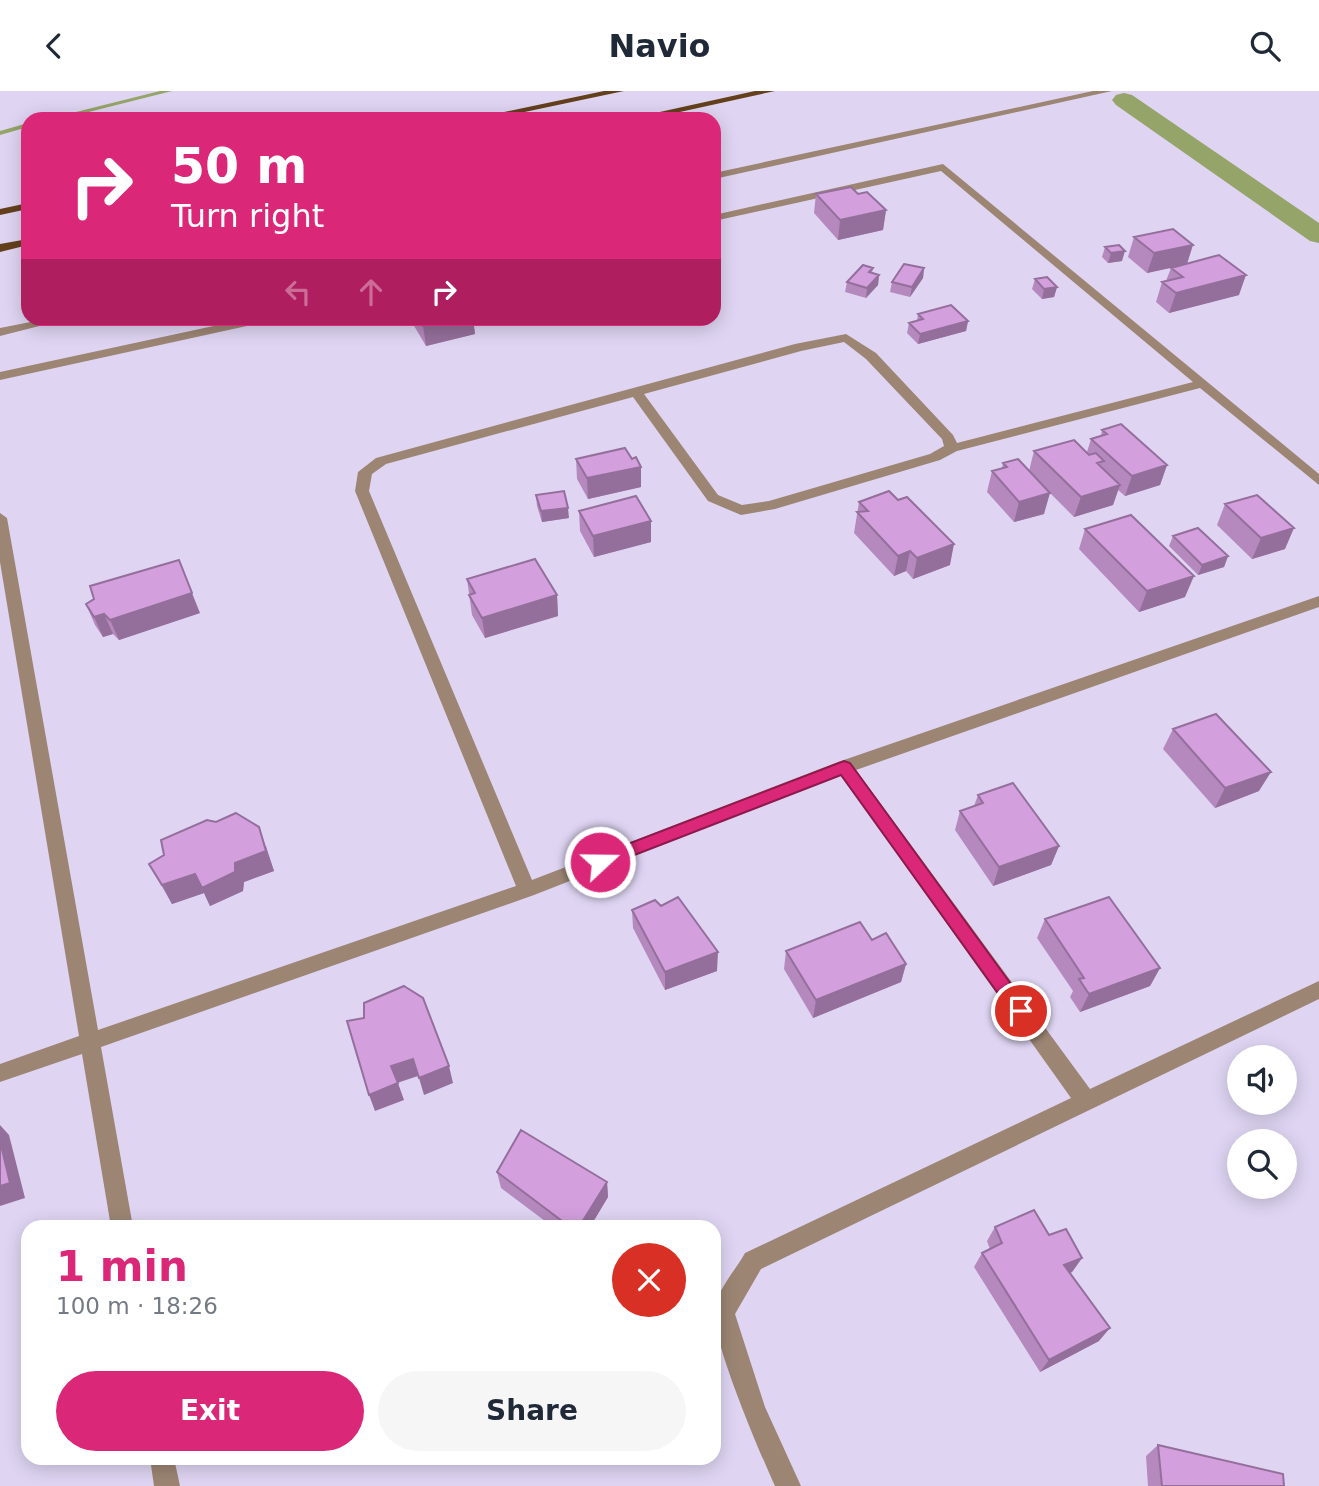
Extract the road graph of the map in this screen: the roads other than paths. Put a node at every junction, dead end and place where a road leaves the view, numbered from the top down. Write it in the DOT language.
graph roads {
  1 [pos="619,91"];
  2 [pos="770,91"];
  3 [pos="1107,91"];
  4 [pos="512,112"];
  5 [pos="667,112"];
  6 [pos="721,175"];
  7 [pos="21,208"];
  8 [pos="0,212"];
  9 [pos="721,216"];
  10 [pos="21,244"];
  11 [pos="0,248"];
  12 [pos="28,326"];
  13 [pos="229,326"];
  14 [pos="0,332"];
  15 [pos="0,376"];
  16 [pos="1202,384"];
  17 [pos="637,393"];
  18 [pos="952,448"];
  19 [pos="1319,481"];
  20 [pos="0,518"];
  21 [pos="1319,601"];
  22 [pos="844,767"];
  23 [pos="527,890"];
  24 [pos="1319,990"];
  25 [pos="90,1042"];
  26 [pos="0,1073"];
  27 [pos="1085,1100"];
  28 [pos="121,1220"];
  29 [pos="163,1465"];
  30 [pos="167,1486"];
  31 [pos="788,1486"];
  1 -- 4 [label="main road"];
  2 -- 5 [label="main road"];
  3 -- 6 [label="street"];
  7 -- 8 [label="main road"];
  9 -- 16 [label="street"];
  10 -- 11 [label="main road"];
  12 -- 14 [label="street"];
  13 -- 15 [label="street"];
  16 -- 18 [label="street"];
  16 -- 19 [label="street"];
  17 -- 18 [label="street"];
  17 -- 18 [label="street"];
  17 -- 23 [label="street"];
  20 -- 25 [label="street"];
  21 -- 22 [label="street"];
  22 -- 23 [label="street"];
  22 -- 27 [label="street"];
  23 -- 25 [label="street"];
  24 -- 27 [label="street"];
  25 -- 26 [label="street"];
  25 -- 28 [label="street"];
  27 -- 31 [label="street"];
  29 -- 30 [label="street"];
}
